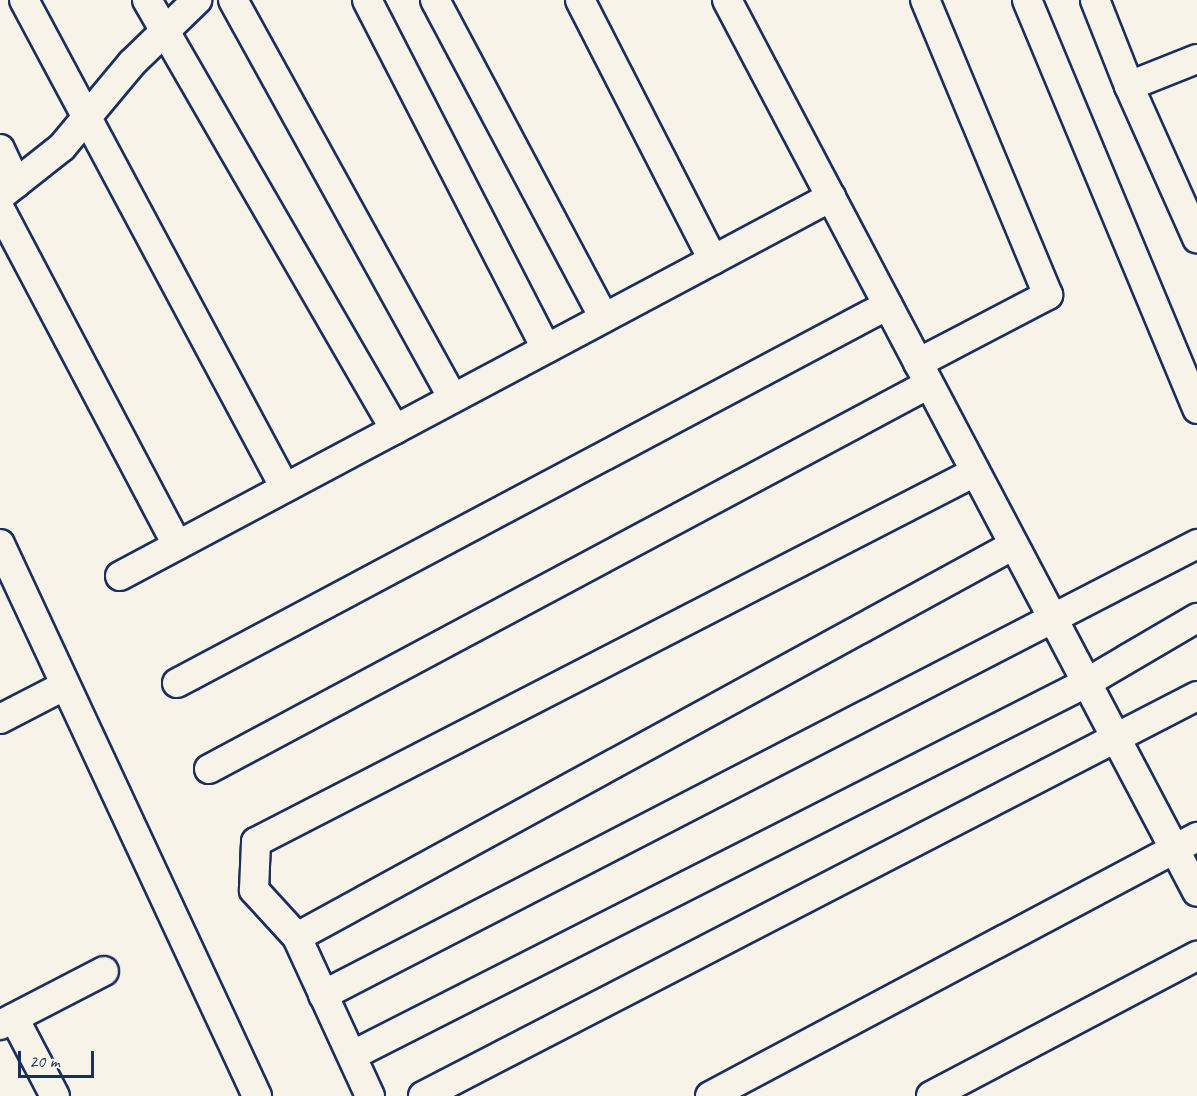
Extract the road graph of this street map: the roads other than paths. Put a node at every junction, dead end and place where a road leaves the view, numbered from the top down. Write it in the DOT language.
graph roads {
  1 [pos="24,0"];
  2 [pos="147,0"];
  3 [pos="197,0"];
  4 [pos="232,0"];
  5 [pos="367,0"];
  6 [pos="435,0"];
  7 [pos="580,0"];
  8 [pos="727,0"];
  9 [pos="925,0"];
  10 [pos="1027,0"];
  11 [pos="1095,0"];
  12 [pos="165,30"];
  13 [pos="1197,59"];
  14 [pos="1129,86"];
  15 [pos="86,118"];
  16 [pos="0,149"];
  17 [pos="8,190"];
  18 [pos="831,197"];
  19 [pos="0,209"];
  20 [pos="1197,238"];
  21 [pos="713,260"];
  22 [pos="888,305"];
  23 [pos="604,318"];
  24 [pos="546,349"];
  25 [pos="923,373"];
  26 [pos="453,398"];
  27 [pos="1197,409"];
  28 [pos="395,429"];
  29 [pos="975,472"];
  30 [pos="285,488"];
  31 [pos="1197,544"];
  32 [pos="177,545"];
  33 [pos="1014,545"];
  34 [pos="3,557"];
  35 [pos="120,576"];
  36 [pos="1197,618"];
  37 [pos="1054,620"];
  38 [pos="177,683"];
  39 [pos="1086,683"];
  40 [pos="62,687"];
  41 [pos="1197,696"];
  42 [pos="0,718"];
  43 [pos="1117,740"];
  44 [pos="209,769"];
  45 [pos="1186,844"];
  46 [pos="1197,892"];
  47 [pos="297,938"];
  48 [pos="1197,956"];
  49 [pos="104,971"];
  50 [pos="323,995"];
  51 [pos="7,1021"];
  52 [pos="353,1055"];
  53 [pos="55,1096"];
  54 [pos="257,1096"];
  55 [pos="370,1096"];
  56 [pos="423,1096"];
  57 [pos="710,1096"];
  58 [pos="931,1096"];
  1 -- 15 [label="street"];
  2 -- 12 [label="street"];
  3 -- 12 [label="street"];
  4 -- 26 [label="street"];
  5 -- 24 [label="street"];
  6 -- 23 [label="street"];
  7 -- 21 [label="street"];
  8 -- 18 [label="street"];
  9 -- 25 [label="street"];
  10 -- 27 [label="street"];
  11 -- 14 [label="street"];
  12 -- 15 [label="street"];
  12 -- 28 [label="street"];
  13 -- 14 [label="street"];
  14 -- 20 [label="street"];
  15 -- 17 [label="street"];
  15 -- 30 [label="street"];
  16 -- 17 [label="street"];
  18 -- 21 [label="street"];
  18 -- 22 [label="street"];
  19 -- 32 [label="street"];
  21 -- 23 [label="street"];
  22 -- 25 [label="street"];
  22 -- 38 [label="street"];
  23 -- 24 [label="street"];
  24 -- 26 [label="street"];
  25 -- 29 [label="street"];
  25 -- 44 [label="street"];
  26 -- 28 [label="street"];
  28 -- 30 [label="street"];
  29 -- 33 [label="street"];
  29 -- 47 [label="street"];
  30 -- 32 [label="street"];
  31 -- 37 [label="street"];
  32 -- 35 [label="street"];
  33 -- 37 [label="street"];
  33 -- 47 [label="street"];
  34 -- 40 [label="street"];
  36 -- 39 [label="street"];
  37 -- 39 [label="street"];
  37 -- 50 [label="street"];
  39 -- 43 [label="street"];
  39 -- 52 [label="street"];
  40 -- 42 [label="street"];
  40 -- 54 [label="street"];
  41 -- 43 [label="street"];
  43 -- 45 [label="street"];
  43 -- 56 [label="street"];
  45 -- 46 [label="street"];
  45 -- 57 [label="street"];
  47 -- 50 [label="street"];
  48 -- 58 [label="street"];
  49 -- 51 [label="street"];
  50 -- 52 [label="street"];
  51 -- 53 [label="street"];
  52 -- 55 [label="street"];
}
